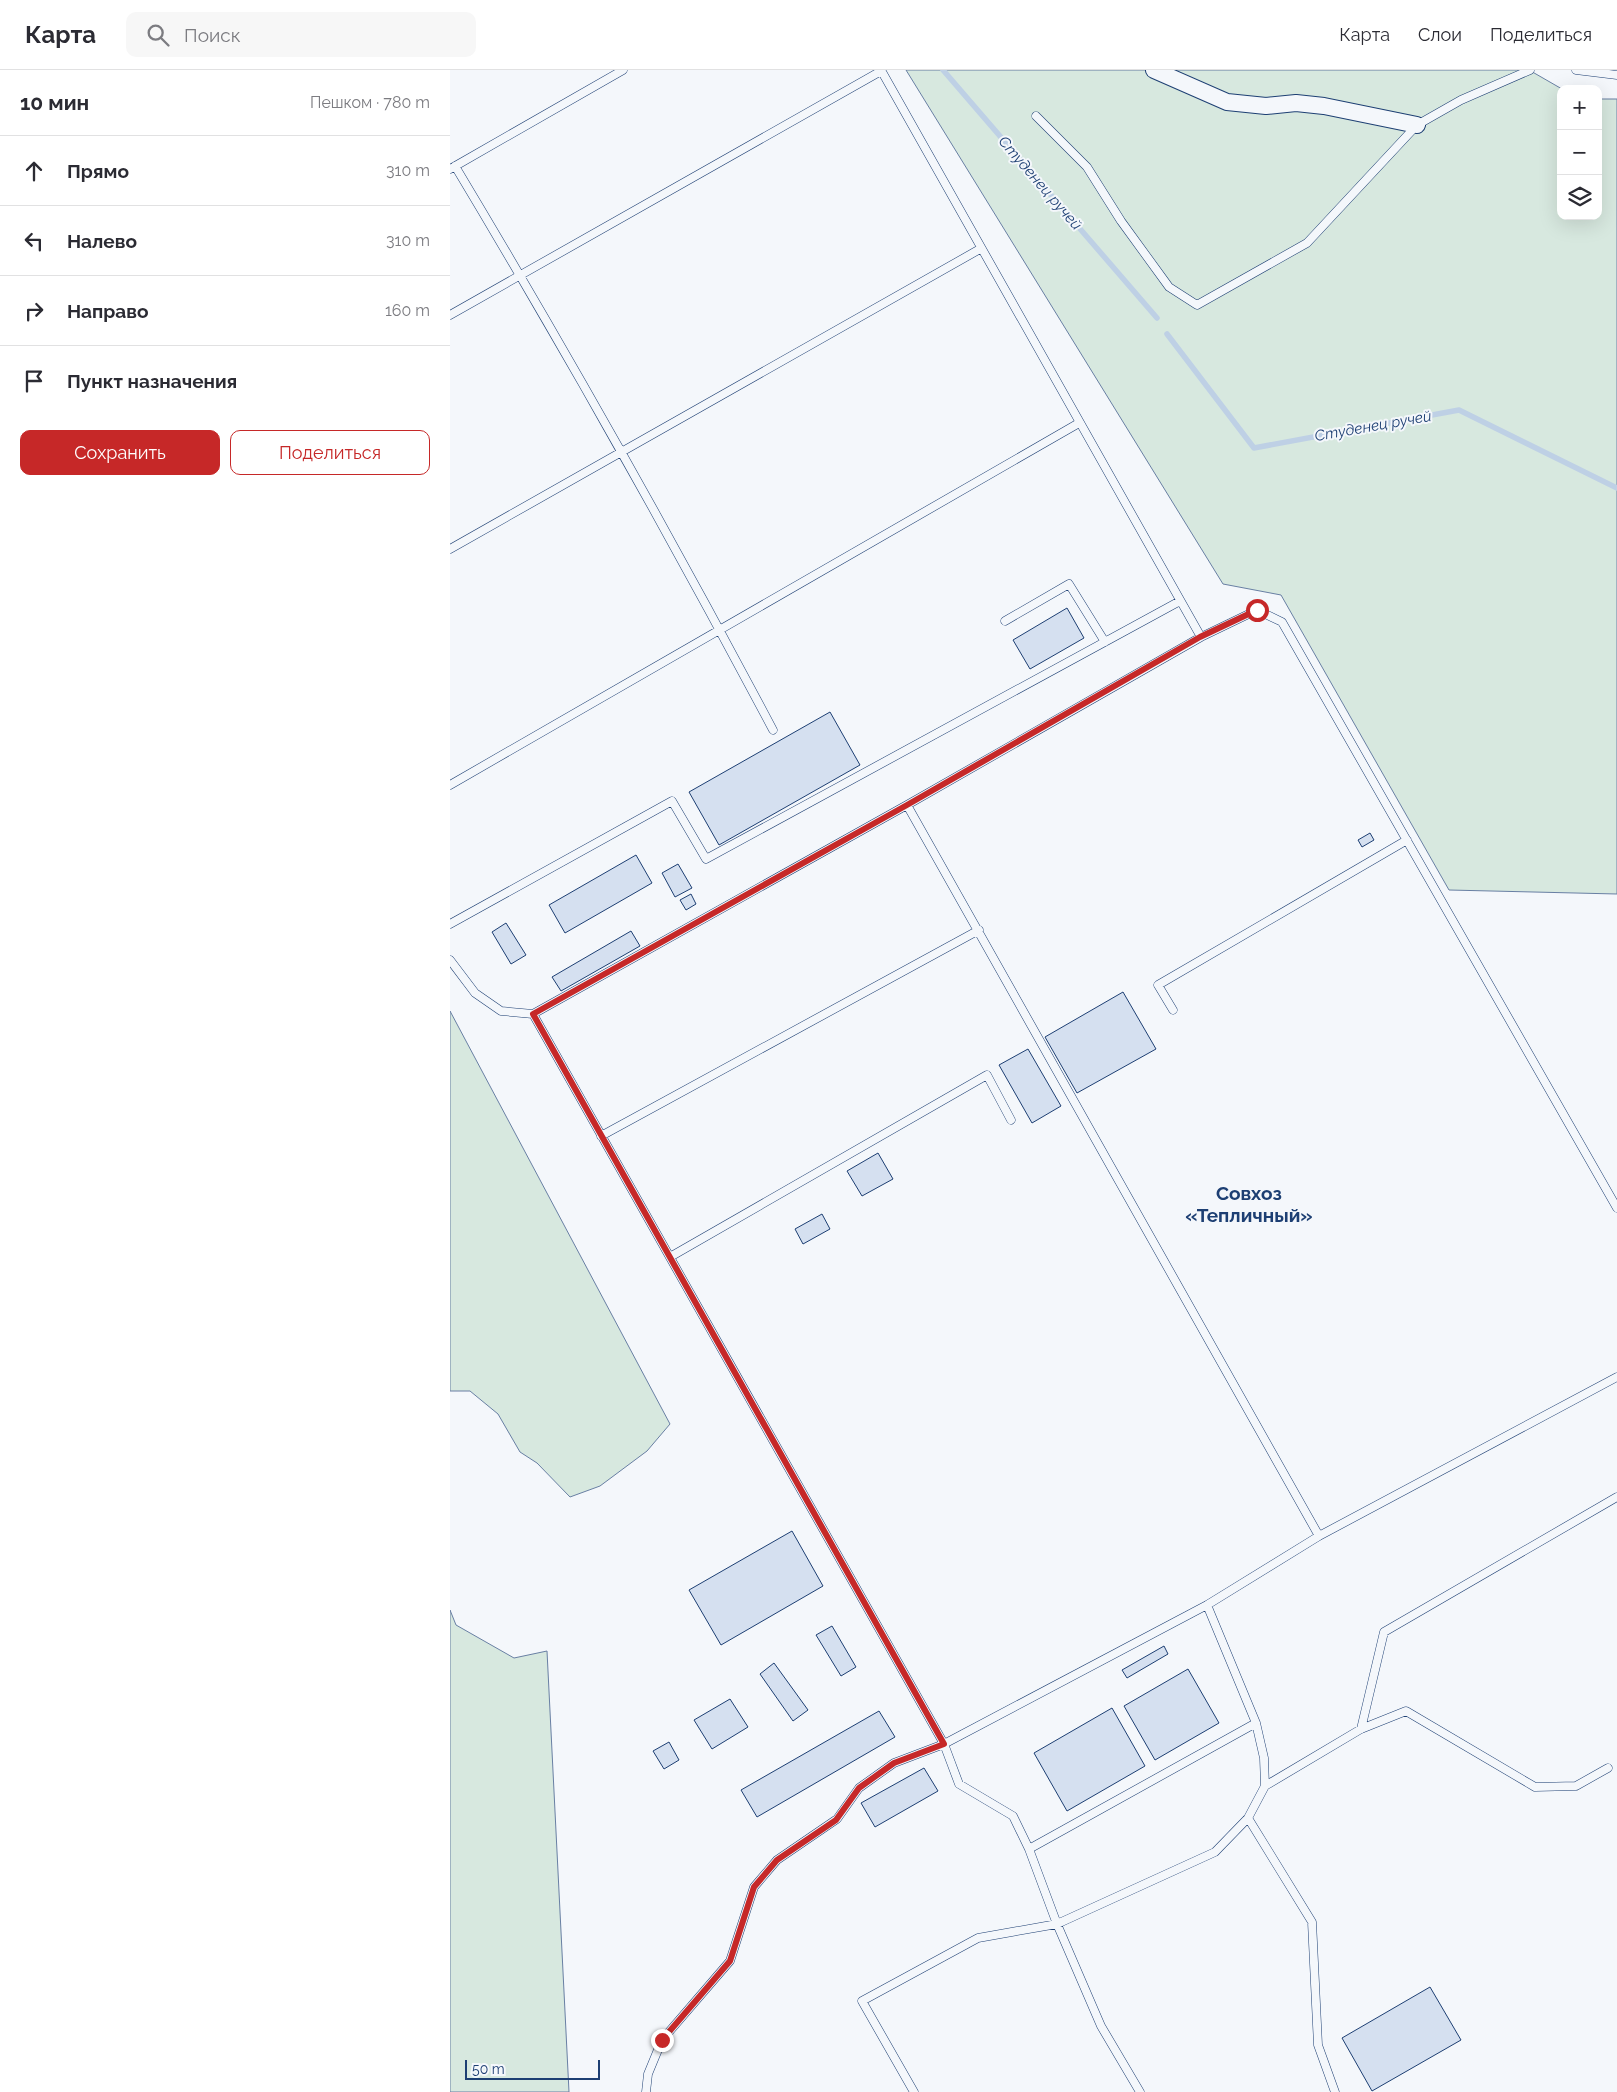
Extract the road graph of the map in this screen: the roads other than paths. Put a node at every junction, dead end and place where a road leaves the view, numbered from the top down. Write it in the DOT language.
graph roads {
  1 [pos="623,70"];
  2 [pos="881,70"];
  3 [pos="1154,70"];
  4 [pos="1530,70"];
  5 [pos="1576,70"];
  6 [pos="1617,75"];
  7 [pos="1036,116"];
  8 [pos="1417,125"];
  9 [pos="453,167"];
  10 [pos="980,249"];
  11 [pos="521,275"];
  12 [pos="450,316"];
  13 [pos="1079,423"];
  14 [pos="622,453"];
  15 [pos="450,549"];
  16 [pos="1180,602"];
  17 [pos="1005,621"];
  18 [pos="720,630"];
  19 [pos="1200,637"];
  20 [pos="1106,642"];
  21 [pos="773,730"];
  22 [pos="450,785"];
  23 [pos="907,805"];
  24 [pos="1407,840"];
  25 [pos="450,924"];
  26 [pos="979,930"];
  27 [pos="450,960"];
  28 [pos="1173,1010"];
  29 [pos="533,1014"];
  30 [pos="1011,1120"];
  31 [pos="601,1136"];
  32 [pos="1617,1208"];
  33 [pos="670,1256"];
  34 [pos="1617,1377"];
  35 [pos="1617,1497"];
  36 [pos="1319,1536"];
  37 [pos="1207,1605"];
  38 [pos="1256,1723"];
  39 [pos="1361,1729"];
  40 [pos="944,1744"];
  41 [pos="1608,1768"];
  42 [pos="1265,1786"];
  43 [pos="1248,1818"];
  44 [pos="1029,1849"];
  45 [pos="1057,1924"];
  46 [pos="646,2092"];
  47 [pos="914,2092"];
  48 [pos="1140,2092"];
  49 [pos="1335,2092"];
  1 -- 9 [label="lane"];
  2 -- 10 [label="lane"];
  2 -- 11 [label="lane"];
  3 -- 8 [label="street"];
  4 -- 8 [label="lane"];
  5 -- 6 [label="lane"];
  7 -- 8 [label="lane"];
  9 -- 11 [label="lane"];
  10 -- 13 [label="lane"];
  10 -- 14 [label="lane"];
  11 -- 12 [label="lane"];
  11 -- 14 [label="lane"];
  13 -- 16 [label="lane"];
  13 -- 18 [label="lane"];
  14 -- 15 [label="lane"];
  14 -- 18 [label="lane"];
  16 -- 19 [label="lane"];
  16 -- 20 [label="lane"];
  17 -- 20 [label="lane"];
  18 -- 21 [label="lane"];
  18 -- 22 [label="lane"];
  19 -- 23 [label="lane"];
  19 -- 24 [label="lane"];
  20 -- 25 [label="lane"];
  23 -- 26 [label="lane"];
  23 -- 29 [label="lane"];
  24 -- 28 [label="lane"];
  24 -- 32 [label="lane"];
  26 -- 31 [label="lane"];
  26 -- 36 [label="lane"];
  27 -- 29 [label="lane"];
  29 -- 31 [label="lane"];
  30 -- 33 [label="lane"];
  31 -- 33 [label="lane"];
  33 -- 40 [label="lane"];
  34 -- 36 [label="lane"];
  35 -- 39 [label="lane"];
  36 -- 37 [label="lane"];
  37 -- 38 [label="lane"];
  37 -- 40 [label="lane"];
  38 -- 42 [label="lane"];
  38 -- 44 [label="lane"];
  39 -- 41 [label="lane"];
  39 -- 42 [label="lane"];
  40 -- 44 [label="lane"];
  40 -- 46 [label="lane"];
  42 -- 43 [label="lane"];
  43 -- 45 [label="lane"];
  43 -- 49 [label="lane"];
  44 -- 45 [label="lane"];
  45 -- 47 [label="lane"];
  45 -- 48 [label="lane"];
}
